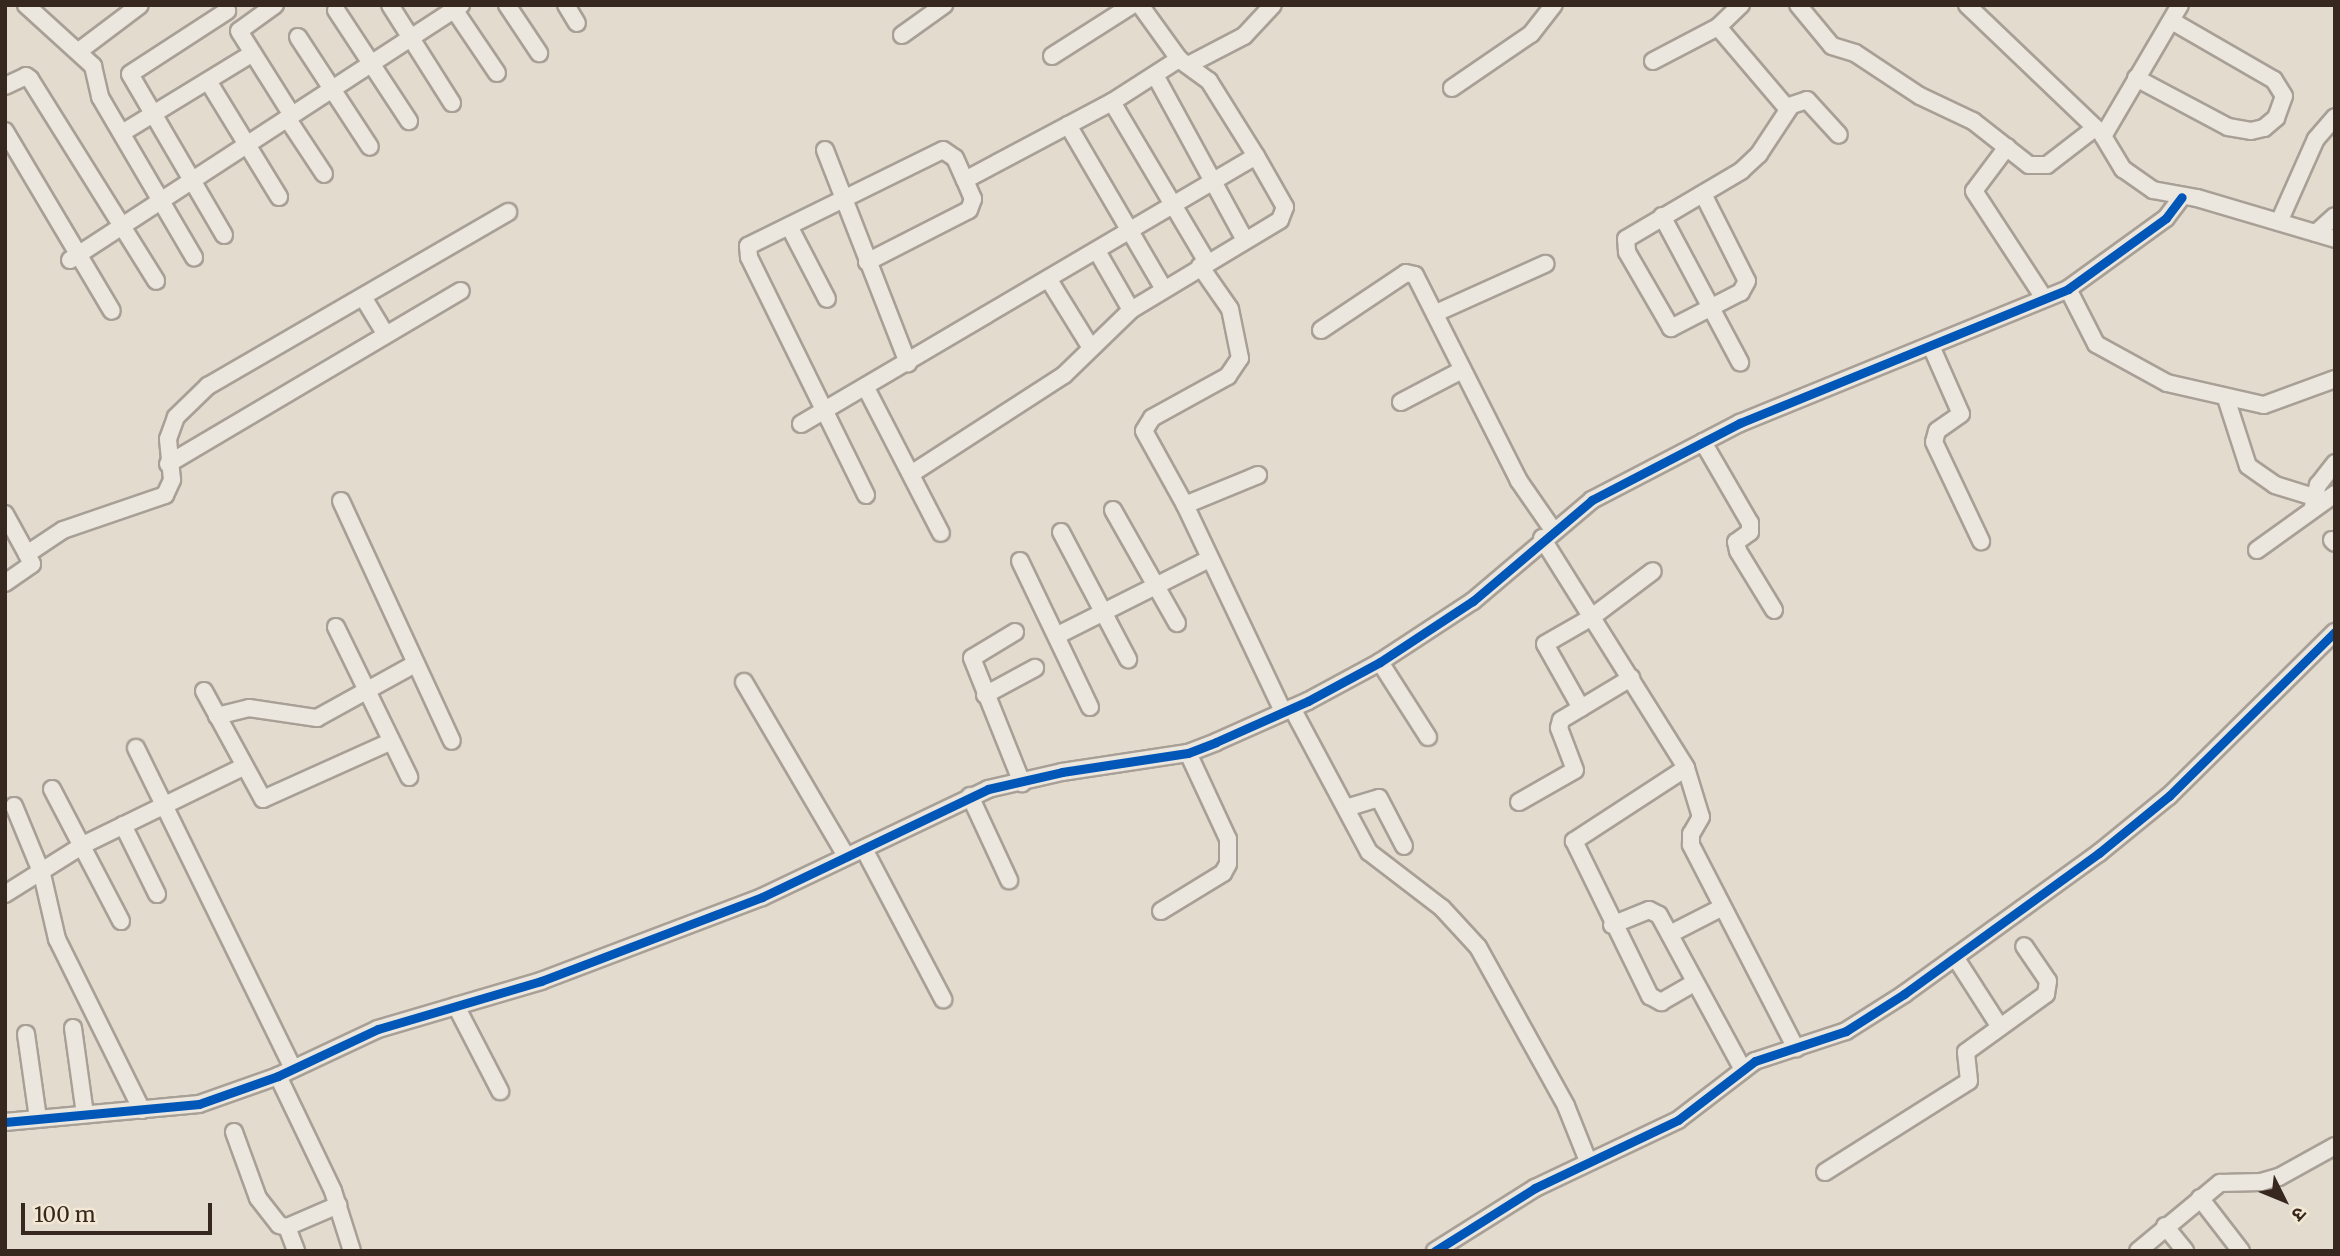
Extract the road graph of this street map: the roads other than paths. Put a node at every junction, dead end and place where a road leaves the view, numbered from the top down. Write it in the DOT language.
graph roads {
  1 [pos="26,5"];
  2 [pos="139,5"];
  3 [pos="390,5"];
  4 [pos="507,5"];
  5 [pos="566,5"];
  6 [pos="944,5"];
  7 [pos="1132,5"];
  8 [pos="1140,5"];
  9 [pos="1273,5"];
  10 [pos="1554,5"];
  11 [pos="1798,5"];
  12 [pos="1967,5"];
  13 [pos="2180,5"];
  14 [pos="270,7"];
  15 [pos="455,7"];
  16 [pos="226,8"];
  17 [pos="1734,8"];
  18 [pos="336,10"];
  19 [pos="2172,21"];
  20 [pos="577,23"];
  21 [pos="1718,27"];
  22 [pos="239,31"];
  23 [pos="902,35"];
  24 [pos="298,37"];
  25 [pos="411,37"];
  26 [pos="79,51"];
  27 [pos="253,53"];
  28 [pos="539,53"];
  29 [pos="1052,56"];
  30 [pos="1653,61"];
  31 [pos="1185,62"];
  32 [pos="371,63"];
  33 [pos="497,73"];
  34 [pos="1155,75"];
  35 [pos="2136,78"];
  36 [pos="208,81"];
  37 [pos="5,86"];
  38 [pos="1452,88"];
  39 [pos="332,89"];
  40 [pos="1112,102"];
  41 [pos="452,103"];
  42 [pos="1790,107"];
  43 [pos="153,115"];
  44 [pos="289,117"];
  45 [pos="2335,117"];
  46 [pos="409,121"];
  47 [pos="1068,125"];
  48 [pos="5,131"];
  49 [pos="2099,132"];
  50 [pos="122,133"];
  51 [pos="1839,135"];
  52 [pos="245,145"];
  53 [pos="370,147"];
  54 [pos="2007,148"];
  55 [pos="825,150"];
  56 [pos="1256,156"];
  57 [pos="324,174"];
  58 [pos="193,180"];
  59 [pos="965,180"];
  60 [pos="1214,183"];
  61 [pos="1703,194"];
  62 [pos="279,197"];
  63 [pos="2182,197"];
  64 [pos="162,200"];
  65 [pos="844,200"];
  66 [pos="1172,207"];
  67 [pos="508,212"];
  68 [pos="1662,216"];
  69 [pos="2335,216"];
  70 [pos="2279,222"];
  71 [pos="122,226"];
  72 [pos="789,226"];
  73 [pos="1129,232"];
  74 [pos="2316,233"];
  75 [pos="224,235"];
  76 [pos="1245,240"];
  77 [pos="2335,240"];
  78 [pos="1097,251"];
  79 [pos="75,257"];
  80 [pos="194,257"];
  81 [pos="867,262"];
  82 [pos="1203,264"];
  83 [pos="1545,264"];
  84 [pos="1049,280"];
  85 [pos="156,281"];
  86 [pos="1164,289"];
  87 [pos="2068,289"];
  88 [pos="461,292"];
  89 [pos="363,297"];
  90 [pos="2044,298"];
  91 [pos="827,299"];
  92 [pos="1711,309"];
  93 [pos="1131,310"];
  94 [pos="112,312"];
  95 [pos="1436,313"];
  96 [pos="1321,330"];
  97 [pos="387,335"];
  98 [pos="1931,346"];
  99 [pos="1091,348"];
  100 [pos="1740,362"];
  101 [pos="908,363"];
  102 [pos="1460,371"];
  103 [pos="2335,379"];
  104 [pos="866,388"];
  105 [pos="2226,398"];
  106 [pos="1401,402"];
  107 [pos="825,412"];
  108 [pos="801,425"];
  109 [pos="1703,442"];
  110 [pos="2335,463"];
  111 [pos="168,464"];
  112 [pos="911,474"];
  113 [pos="1258,475"];
  114 [pos="2335,494"];
  115 [pos="866,495"];
  116 [pos="341,501"];
  117 [pos="2313,503"];
  118 [pos="1185,505"];
  119 [pos="1114,510"];
  120 [pos="5,514"];
  121 [pos="1061,532"];
  122 [pos="941,533"];
  123 [pos="1547,534"];
  124 [pos="1981,541"];
  125 [pos="2257,550"];
  126 [pos="27,554"];
  127 [pos="1209,559"];
  128 [pos="1020,561"];
  129 [pos="1653,571"];
  130 [pos="5,583"];
  131 [pos="1155,588"];
  132 [pos="1774,610"];
  133 [pos="1103,613"];
  134 [pos="1592,617"];
  135 [pos="1177,624"];
  136 [pos="335,627"];
  137 [pos="1015,632"];
  138 [pos="2335,632"];
  139 [pos="1058,635"];
  140 [pos="1128,659"];
  141 [pos="1380,662"];
  142 [pos="415,664"];
  143 [pos="1035,668"];
  144 [pos="1631,678"];
  145 [pos="744,682"];
  146 [pos="204,691"];
  147 [pos="365,694"];
  148 [pos="985,695"];
  149 [pos="1090,707"];
  150 [pos="1581,708"];
  151 [pos="1287,710"];
  152 [pos="217,716"];
  153 [pos="1428,737"];
  154 [pos="452,741"];
  155 [pos="390,742"];
  156 [pos="136,748"];
  157 [pos="1188,753"];
  158 [pos="243,767"];
  159 [pos="1686,768"];
  160 [pos="409,777"];
  161 [pos="1022,783"];
  162 [pos="52,789"];
  163 [pos="970,796"];
  164 [pos="1519,802"];
  165 [pos="165,804"];
  166 [pos="14,806"];
  167 [pos="1346,808"];
  168 [pos="123,825"];
  169 [pos="83,845"];
  170 [pos="1404,846"];
  171 [pos="864,849"];
  172 [pos="846,856"];
  173 [pos="42,874"];
  174 [pos="1009,880"];
  175 [pos="5,894"];
  176 [pos="157,894"];
  177 [pos="1723,907"];
  178 [pos="1161,911"];
  179 [pos="121,921"];
  180 [pos="1612,925"];
  181 [pos="1670,934"];
  182 [pos="2024,946"];
  183 [pos="1955,957"];
  184 [pos="1695,982"];
  185 [pos="943,999"];
  186 [pos="456,1006"];
  187 [pos="2000,1027"];
  188 [pos="73,1028"];
  189 [pos="26,1034"];
  190 [pos="1796,1048"];
  191 [pos="1743,1070"];
  192 [pos="286,1072"];
  193 [pos="500,1091"];
  194 [pos="142,1110"];
  195 [pos="85,1114"];
  196 [pos="38,1118"];
  197 [pos="5,1122"];
  198 [pos="234,1132"];
  199 [pos="2335,1146"];
  200 [pos="1588,1161"];
  201 [pos="1825,1172"];
  202 [pos="2200,1198"];
  203 [pos="338,1205"];
  204 [pos="2165,1226"];
  205 [pos="287,1227"];
  206 [pos="296,1251"];
  207 [pos="352,1251"];
  208 [pos="1436,1251"];
  209 [pos="2138,1251"];
  210 [pos="2185,1251"];
  211 [pos="2241,1251"];
  1 -- 26 [label="street"];
  2 -- 26 [label="street"];
  3 -- 25 [label="street"];
  4 -- 28 [label="street"];
  5 -- 20 [label="street"];
  6 -- 23 [label="street"];
  7 -- 29 [label="street"];
  8 -- 31 [label="street"];
  9 -- 31 [label="street"];
  10 -- 38 [label="street"];
  11 -- 54 [label="street"];
  12 -- 49 [label="street"];
  13 -- 19 [label="street"];
  14 -- 22 [label="street"];
  15 -- 25 [label="street"];
  15 -- 33 [label="street"];
  16 -- 22 [label="street"];
  16 -- 43 [label="street"];
  17 -- 21 [label="street"];
  18 -- 32 [label="street"];
  19 -- 35 [label="street"];
  19 -- 35 [label="street"];
  21 -- 30 [label="street"];
  21 -- 42 [label="street"];
  22 -- 27 [label="street"];
  24 -- 39 [label="street"];
  25 -- 32 [label="street"];
  25 -- 41 [label="street"];
  26 -- 50 [label="street"];
  27 -- 36 [label="street"];
  27 -- 44 [label="street"];
  31 -- 34 [label="street"];
  31 -- 56 [label="street"];
  32 -- 39 [label="street"];
  32 -- 46 [label="street"];
  34 -- 40 [label="street"];
  34 -- 60 [label="street"];
  35 -- 49 [label="street"];
  36 -- 43 [label="street"];
  36 -- 52 [label="street"];
  37 -- 71 [label="street"];
  39 -- 44 [label="street"];
  39 -- 53 [label="street"];
  40 -- 47 [label="street"];
  40 -- 66 [label="street"];
  42 -- 51 [label="street"];
  42 -- 61 [label="street"];
  43 -- 50 [label="street"];
  43 -- 58 [label="street"];
  44 -- 52 [label="street"];
  44 -- 57 [label="street"];
  45 -- 70 [label="street"];
  47 -- 59 [label="street"];
  47 -- 73 [label="street"];
  48 -- 79 [label="street"];
  49 -- 54 [label="street"];
  49 -- 63 [label="street"];
  50 -- 64 [label="street"];
  52 -- 58 [label="street"];
  52 -- 62 [label="street"];
  54 -- 90 [label="street"];
  55 -- 65 [label="street"];
  56 -- 60 [label="street"];
  56 -- 76 [label="street"];
  58 -- 64 [label="street"];
  58 -- 75 [label="street"];
  59 -- 65 [label="street"];
  59 -- 81 [label="street"];
  60 -- 66 [label="street"];
  60 -- 76 [label="street"];
  61 -- 68 [label="street"];
  61 -- 92 [label="street"];
  63 -- 70 [label="street"];
  63 -- 87 [label="street"];
  64 -- 71 [label="street"];
  64 -- 80 [label="street"];
  65 -- 72 [label="street"];
  65 -- 81 [label="street"];
  66 -- 73 [label="street"];
  66 -- 82 [label="street"];
  67 -- 89 [label="street"];
  68 -- 92 [label="street"];
  68 -- 92 [label="street"];
  69 -- 74 [label="street"];
  70 -- 74 [label="street"];
  71 -- 79 [label="street"];
  71 -- 85 [label="street"];
  72 -- 91 [label="street"];
  72 -- 107 [label="street"];
  73 -- 78 [label="street"];
  73 -- 86 [label="street"];
  74 -- 77 [label="street"];
  76 -- 82 [label="street"];
  78 -- 84 [label="street"];
  78 -- 93 [label="street"];
  79 -- 94 [label="street"];
  81 -- 101 [label="street"];
  82 -- 86 [label="street"];
  82 -- 118 [label="street"];
  83 -- 95 [label="street"];
  84 -- 99 [label="street"];
  84 -- 101 [label="street"];
  86 -- 93 [label="street"];
  87 -- 90 [label="street"];
  87 -- 105 [label="street"];
  88 -- 97 [label="street"];
  89 -- 97 [label="street"];
  89 -- 111 [label="street"];
  90 -- 98 [label="street"];
  92 -- 100 [label="street"];
  93 -- 99 [label="street"];
  95 -- 96 [label="street"];
  95 -- 102 [label="street"];
  97 -- 111 [label="street"];
  98 -- 109 [label="street"];
  98 -- 124 [label="street"];
  99 -- 112 [label="street"];
  101 -- 104 [label="street"];
  102 -- 106 [label="street"];
  102 -- 123 [label="street"];
  103 -- 105 [label="street"];
  104 -- 107 [label="street"];
  104 -- 112 [label="street"];
  105 -- 117 [label="street"];
  107 -- 108 [label="street"];
  107 -- 115 [label="street"];
  109 -- 123 [label="street"];
  109 -- 132 [label="street"];
  110 -- 117 [label="street"];
  111 -- 126 [label="street"];
  112 -- 122 [label="street"];
  113 -- 118 [label="street"];
  114 -- 117 [label="street"];
  116 -- 142 [label="street"];
  117 -- 125 [label="street"];
  118 -- 127 [label="street"];
  119 -- 131 [label="street"];
  120 -- 126 [label="street"];
  121 -- 133 [label="street"];
  123 -- 134 [label="street"];
  123 -- 141 [label="street"];
  126 -- 130 [label="street"];
  127 -- 131 [label="street"];
  127 -- 151 [label="street"];
  128 -- 139 [label="street"];
  129 -- 134 [label="street"];
  131 -- 133 [label="street"];
  131 -- 135 [label="street"];
  133 -- 139 [label="street"];
  133 -- 140 [label="street"];
  134 -- 144 [label="street"];
  134 -- 150 [label="street"];
  136 -- 147 [label="street"];
  137 -- 148 [label="street"];
  138 -- 183 [label="street"];
  139 -- 149 [label="street"];
  141 -- 151 [label="street"];
  141 -- 153 [label="street"];
  142 -- 147 [label="street"];
  142 -- 154 [label="street"];
  143 -- 148 [label="street"];
  144 -- 150 [label="street"];
  144 -- 159 [label="street"];
  145 -- 172 [label="street"];
  146 -- 152 [label="street"];
  147 -- 152 [label="street"];
  147 -- 155 [label="street"];
  148 -- 161 [label="street"];
  150 -- 164 [label="street"];
  151 -- 157 [label="street"];
  151 -- 167 [label="street"];
  152 -- 158 [label="street"];
  155 -- 158 [label="street"];
  155 -- 160 [label="street"];
  156 -- 165 [label="street"];
  157 -- 161 [label="street"];
  157 -- 178 [label="street"];
  158 -- 165 [label="street"];
  159 -- 177 [label="street"];
  159 -- 180 [label="street"];
  161 -- 163 [label="street"];
  162 -- 169 [label="street"];
  163 -- 171 [label="street"];
  163 -- 174 [label="street"];
  165 -- 168 [label="street"];
  165 -- 192 [label="street"];
  166 -- 173 [label="street"];
  167 -- 170 [label="street"];
  167 -- 200 [label="street"];
  168 -- 169 [label="street"];
  168 -- 176 [label="street"];
  169 -- 173 [label="street"];
  169 -- 179 [label="street"];
  171 -- 172 [label="street"];
  171 -- 185 [label="street"];
  172 -- 186 [label="street"];
  173 -- 175 [label="street"];
  173 -- 194 [label="street"];
  177 -- 181 [label="street"];
  177 -- 190 [label="street"];
  180 -- 181 [label="street"];
  180 -- 184 [label="street"];
  181 -- 184 [label="street"];
  182 -- 187 [label="street"];
  183 -- 187 [label="street"];
  183 -- 190 [label="street"];
  184 -- 191 [label="street"];
  186 -- 192 [label="street"];
  186 -- 193 [label="street"];
  187 -- 201 [label="street"];
  188 -- 195 [label="street"];
  189 -- 196 [label="street"];
  190 -- 191 [label="street"];
  191 -- 200 [label="street"];
  192 -- 194 [label="street"];
  192 -- 203 [label="street"];
  194 -- 195 [label="street"];
  195 -- 196 [label="street"];
  196 -- 197 [label="street"];
  198 -- 205 [label="street"];
  199 -- 202 [label="street"];
  200 -- 208 [label="street"];
  202 -- 204 [label="street"];
  202 -- 211 [label="street"];
  203 -- 205 [label="street"];
  203 -- 207 [label="street"];
  204 -- 209 [label="street"];
  204 -- 210 [label="street"];
  205 -- 206 [label="street"];
}
